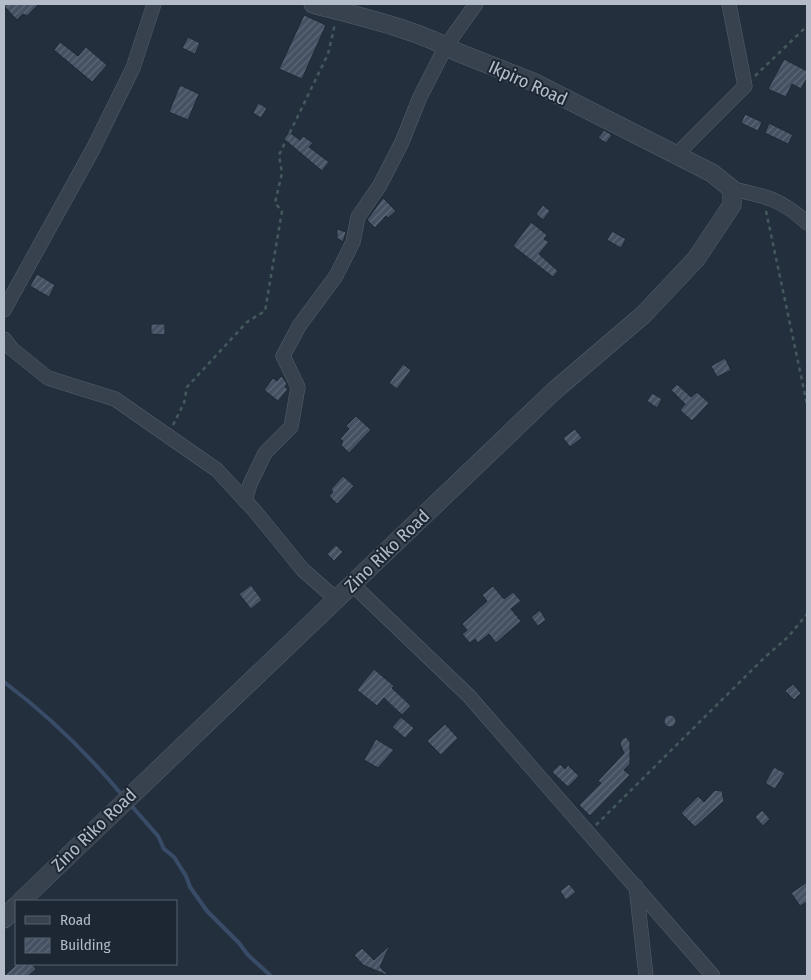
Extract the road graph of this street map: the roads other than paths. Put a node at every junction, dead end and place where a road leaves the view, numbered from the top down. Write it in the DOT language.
graph roads {
  1 [pos="154,4"];
  2 [pos="313,4"];
  3 [pos="476,4"];
  4 [pos="729,4"];
  5 [pos="446,46"];
  6 [pos="676,155"];
  7 [pos="732,189"];
  8 [pos="807,223"];
  9 [pos="4,310"];
  10 [pos="4,339"];
  11 [pos="245,500"];
  12 [pos="352,584"];
  13 [pos="336,599"];
  14 [pos="636,886"];
  15 [pos="22,900"];
  16 [pos="15,907"];
  17 [pos="4,919"];
  18 [pos="646,976"];
  19 [pos="713,976"];
  1 -- 9 [label="street"];
  2 -- 5 [label="street, Ikpiro Road"];
  3 -- 5 [label="street"];
  4 -- 6 [label="street"];
  5 -- 6 [label="street, Ikpiro Road"];
  5 -- 11 [label="street"];
  6 -- 7 [label="street, Ikpiro Road"];
  7 -- 8 [label="street"];
  7 -- 12 [label="street, Zino Riko Road"];
  10 -- 11 [label="street"];
  11 -- 13 [label="street"];
  12 -- 13 [label="street, Zino Riko Road"];
  12 -- 14 [label="street"];
  13 -- 15 [label="street, Zino Riko Road"];
  14 -- 18 [label="street"];
  14 -- 19 [label="street"];
  16 -- 17 [label="street"];
}
